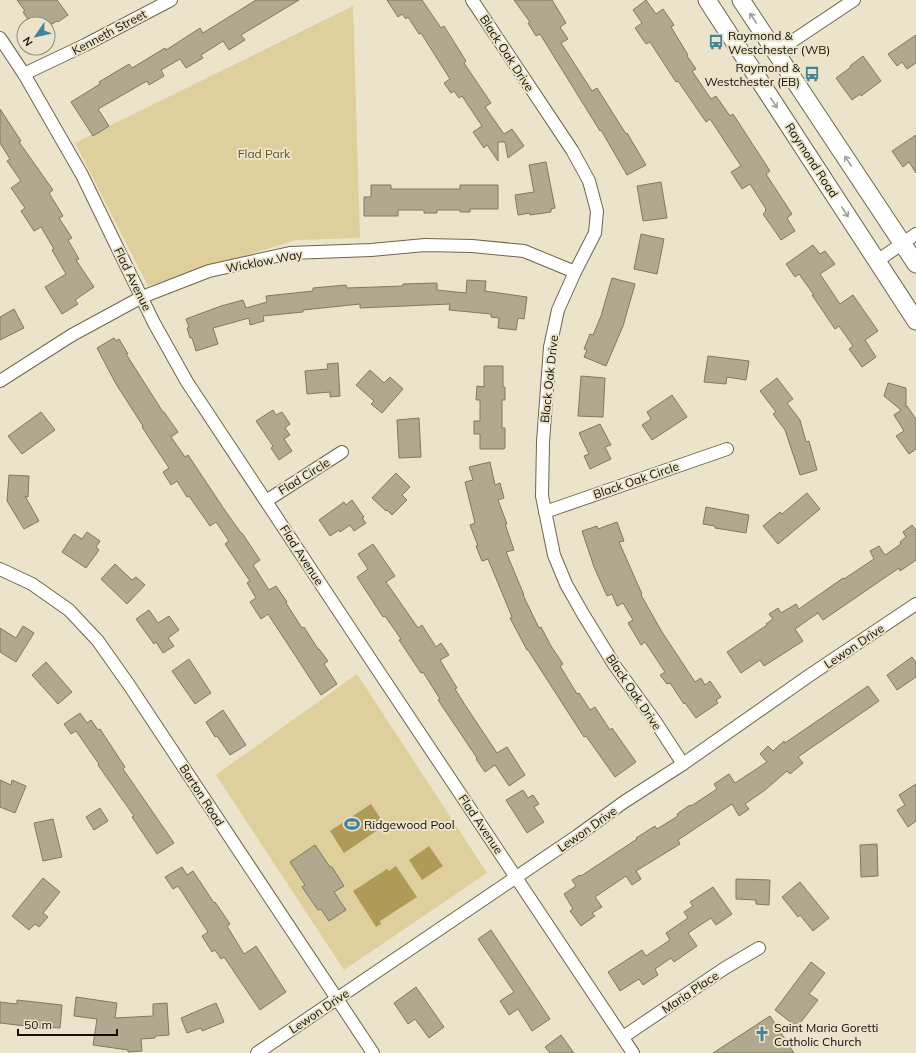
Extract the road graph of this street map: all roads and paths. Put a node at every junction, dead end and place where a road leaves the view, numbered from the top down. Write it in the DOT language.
graph roads {
  1 [pos="171,0"];
  2 [pos="472,0"];
  3 [pos="707,0"];
  4 [pos="741,0"];
  5 [pos="854,0"];
  6 [pos="0,38"];
  7 [pos="776,52"];
  8 [pos="24,74"];
  9 [pos="909,239"];
  10 [pos="877,261"];
  11 [pos="916,264"];
  12 [pos="575,272"];
  13 [pos="142,297"];
  14 [pos="916,321"];
  15 [pos="0,381"];
  16 [pos="727,449"];
  17 [pos="342,452"];
  18 [pos="266,501"];
  19 [pos="545,512"];
  20 [pos="0,569"];
  21 [pos="916,604"];
  22 [pos="683,764"];
  23 [pos="516,876"];
  24 [pos="759,948"];
  25 [pos="337,999"];
  26 [pos="623,1037"];
  27 [pos="257,1053"];
  28 [pos="373,1053"];
  29 [pos="634,1053"];
  1 -- 8 [label="street, Kenneth Street"];
  2 -- 12 [label="street, Black Oak Drive"];
  3 -- 10 [label="main road, Raymond Road, one-way"];
  7 -- 4 [label="main road, one-way"];
  5 -- 7 [label="street"];
  6 -- 8 [label="street, Flad Avenue"];
  9 -- 7 [label="main road, one-way"];
  8 -- 13 [label="street, Flad Avenue"];
  9 -- 10 [label="street"];
  9 -- 11 [label="main road"];
  10 -- 14 [label="main road, Raymond Road"];
  12 -- 13 [label="street, Wicklow Way"];
  12 -- 19 [label="street, Black Oak Drive"];
  13 -- 15 [label="street, Wicklow Way"];
  13 -- 18 [label="street, Flad Avenue"];
  16 -- 19 [label="street, Black Oak Circle"];
  17 -- 18 [label="street, Flad Circle"];
  18 -- 23 [label="street, Flad Avenue"];
  19 -- 22 [label="street, Black Oak Drive"];
  20 -- 25 [label="street, Barton Road"];
  21 -- 22 [label="street, Lewon Drive"];
  22 -- 23 [label="street, Lewon Drive"];
  23 -- 25 [label="street, Lewon Drive"];
  23 -- 26 [label="street, Flad Avenue"];
  24 -- 26 [label="street, Maria Place"];
  25 -- 27 [label="street, Lewon Drive"];
  25 -- 28 [label="street, Barton Road"];
  26 -- 29 [label="street, Flad Avenue"];
}
